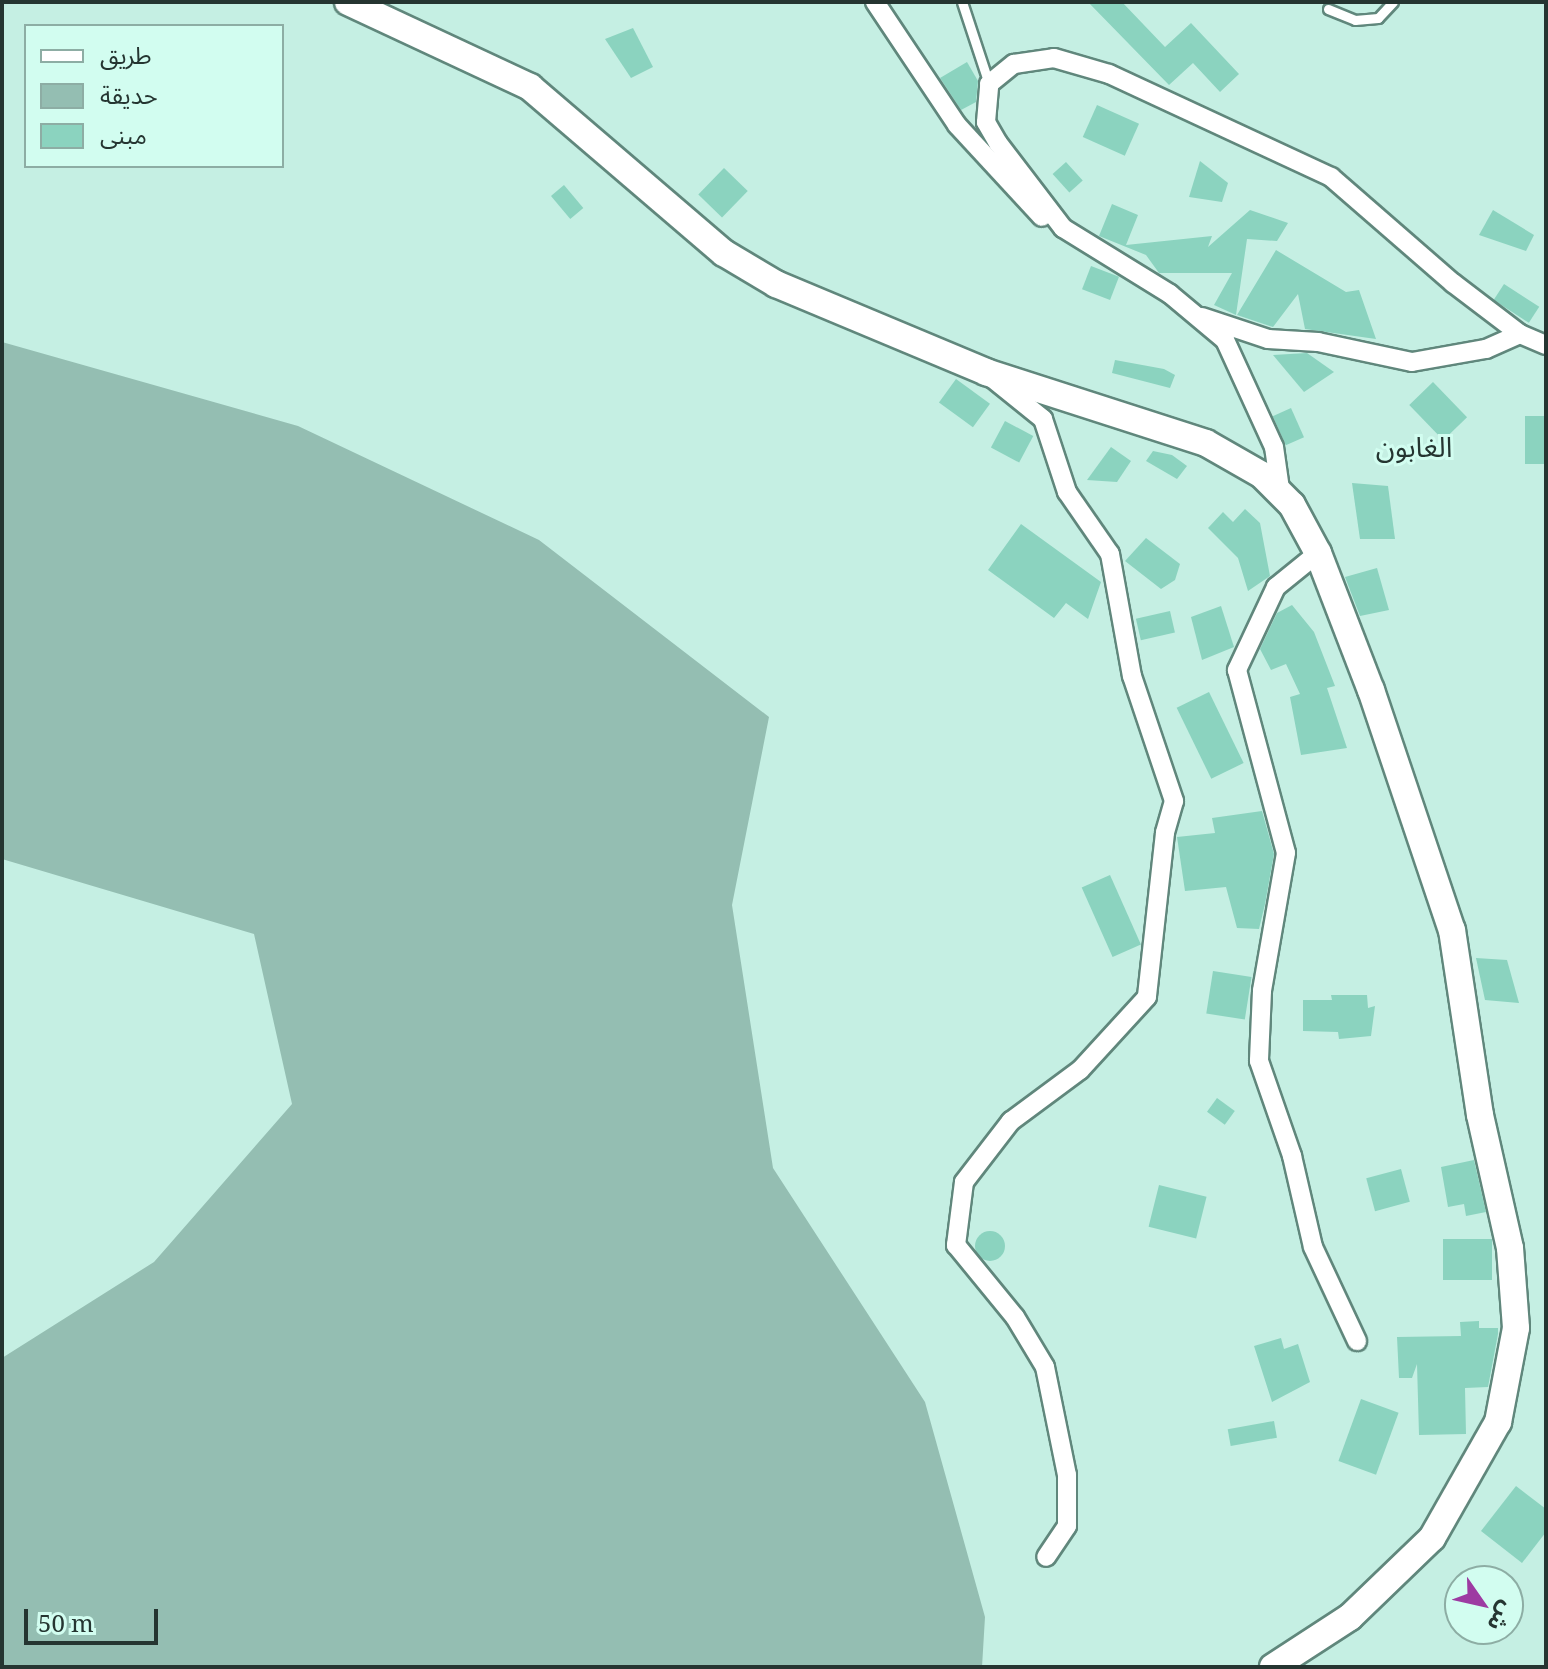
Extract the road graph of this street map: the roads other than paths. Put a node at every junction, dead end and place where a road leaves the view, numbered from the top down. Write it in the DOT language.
graph roads {
  1 [pos="348,2"];
  2 [pos="875,2"];
  3 [pos="962,2"];
  4 [pos="1393,2"];
  5 [pos="1328,9"];
  6 [pos="989,84"];
  7 [pos="1063,228"];
  8 [pos="1202,317"];
  9 [pos="1520,334"];
  10 [pos="1546,345"];
  11 [pos="986,372"];
  12 [pos="1280,489"];
  13 [pos="1318,553"];
  14 [pos="1357,1341"];
  15 [pos="1046,1557"];
  16 [pos="1273,1667"];
  1 -- 11 [label="main road"];
  2 -- 7 [label="street"];
  3 -- 6 [label="lane"];
  4 -- 5 [label="lane"];
  6 -- 7 [label="street"];
  6 -- 9 [label="street"];
  7 -- 8 [label="street"];
  8 -- 9 [label="street"];
  8 -- 12 [label="street"];
  9 -- 10 [label="street"];
  11 -- 12 [label="main road"];
  11 -- 15 [label="street"];
  12 -- 13 [label="main road"];
  13 -- 14 [label="street"];
  13 -- 16 [label="main road"];
}
